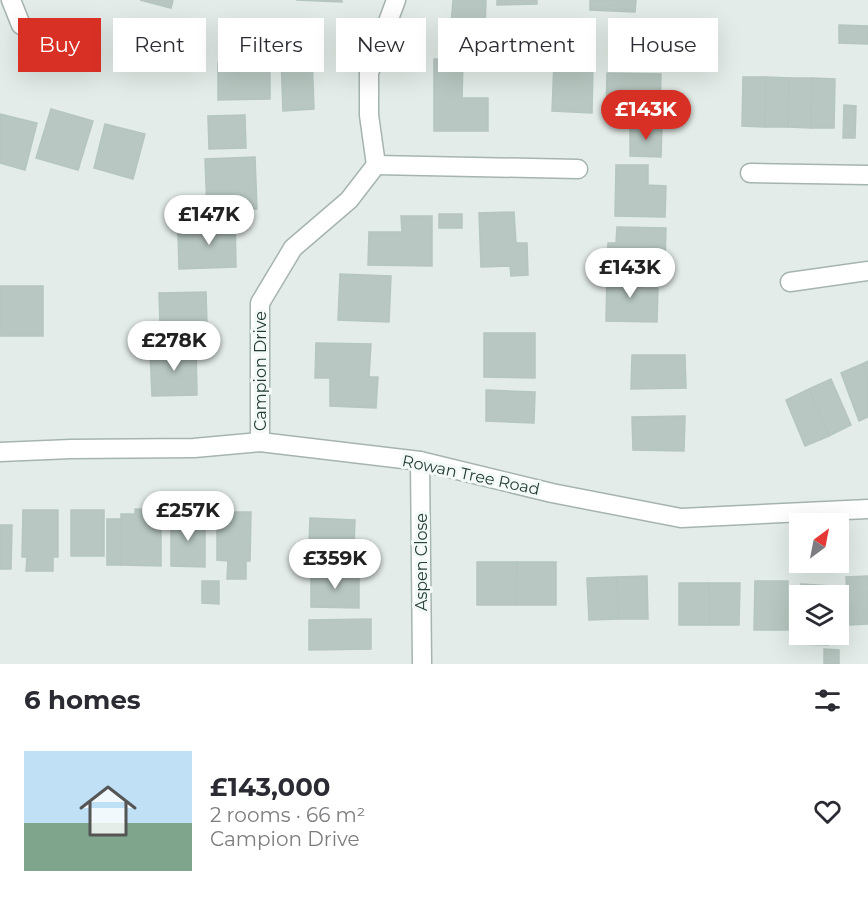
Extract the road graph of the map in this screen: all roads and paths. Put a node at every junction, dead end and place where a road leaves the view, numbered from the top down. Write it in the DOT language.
graph roads {
  1 [pos="11,0"];
  2 [pos="396,0"];
  3 [pos="18,18"];
  4 [pos="376,165"];
  5 [pos="578,169"];
  6 [pos="750,173"];
  7 [pos="868,175"];
  8 [pos="868,271"];
  9 [pos="790,282"];
  10 [pos="260,442"];
  11 [pos="0,453"];
  12 [pos="420,461"];
  13 [pos="868,509"];
  14 [pos="422,664"];
  1 -- 3 [label="street"];
  2 -- 4 [label="street"];
  4 -- 5 [label="street"];
  4 -- 10 [label="street, Campion Drive"];
  6 -- 7 [label="street"];
  8 -- 9 [label="street"];
  10 -- 11 [label="street, Rowan Tree Road"];
  10 -- 12 [label="street, Rowan Tree Road"];
  12 -- 13 [label="street, Rowan Tree Road"];
  12 -- 14 [label="street, Aspen Close"];
}
